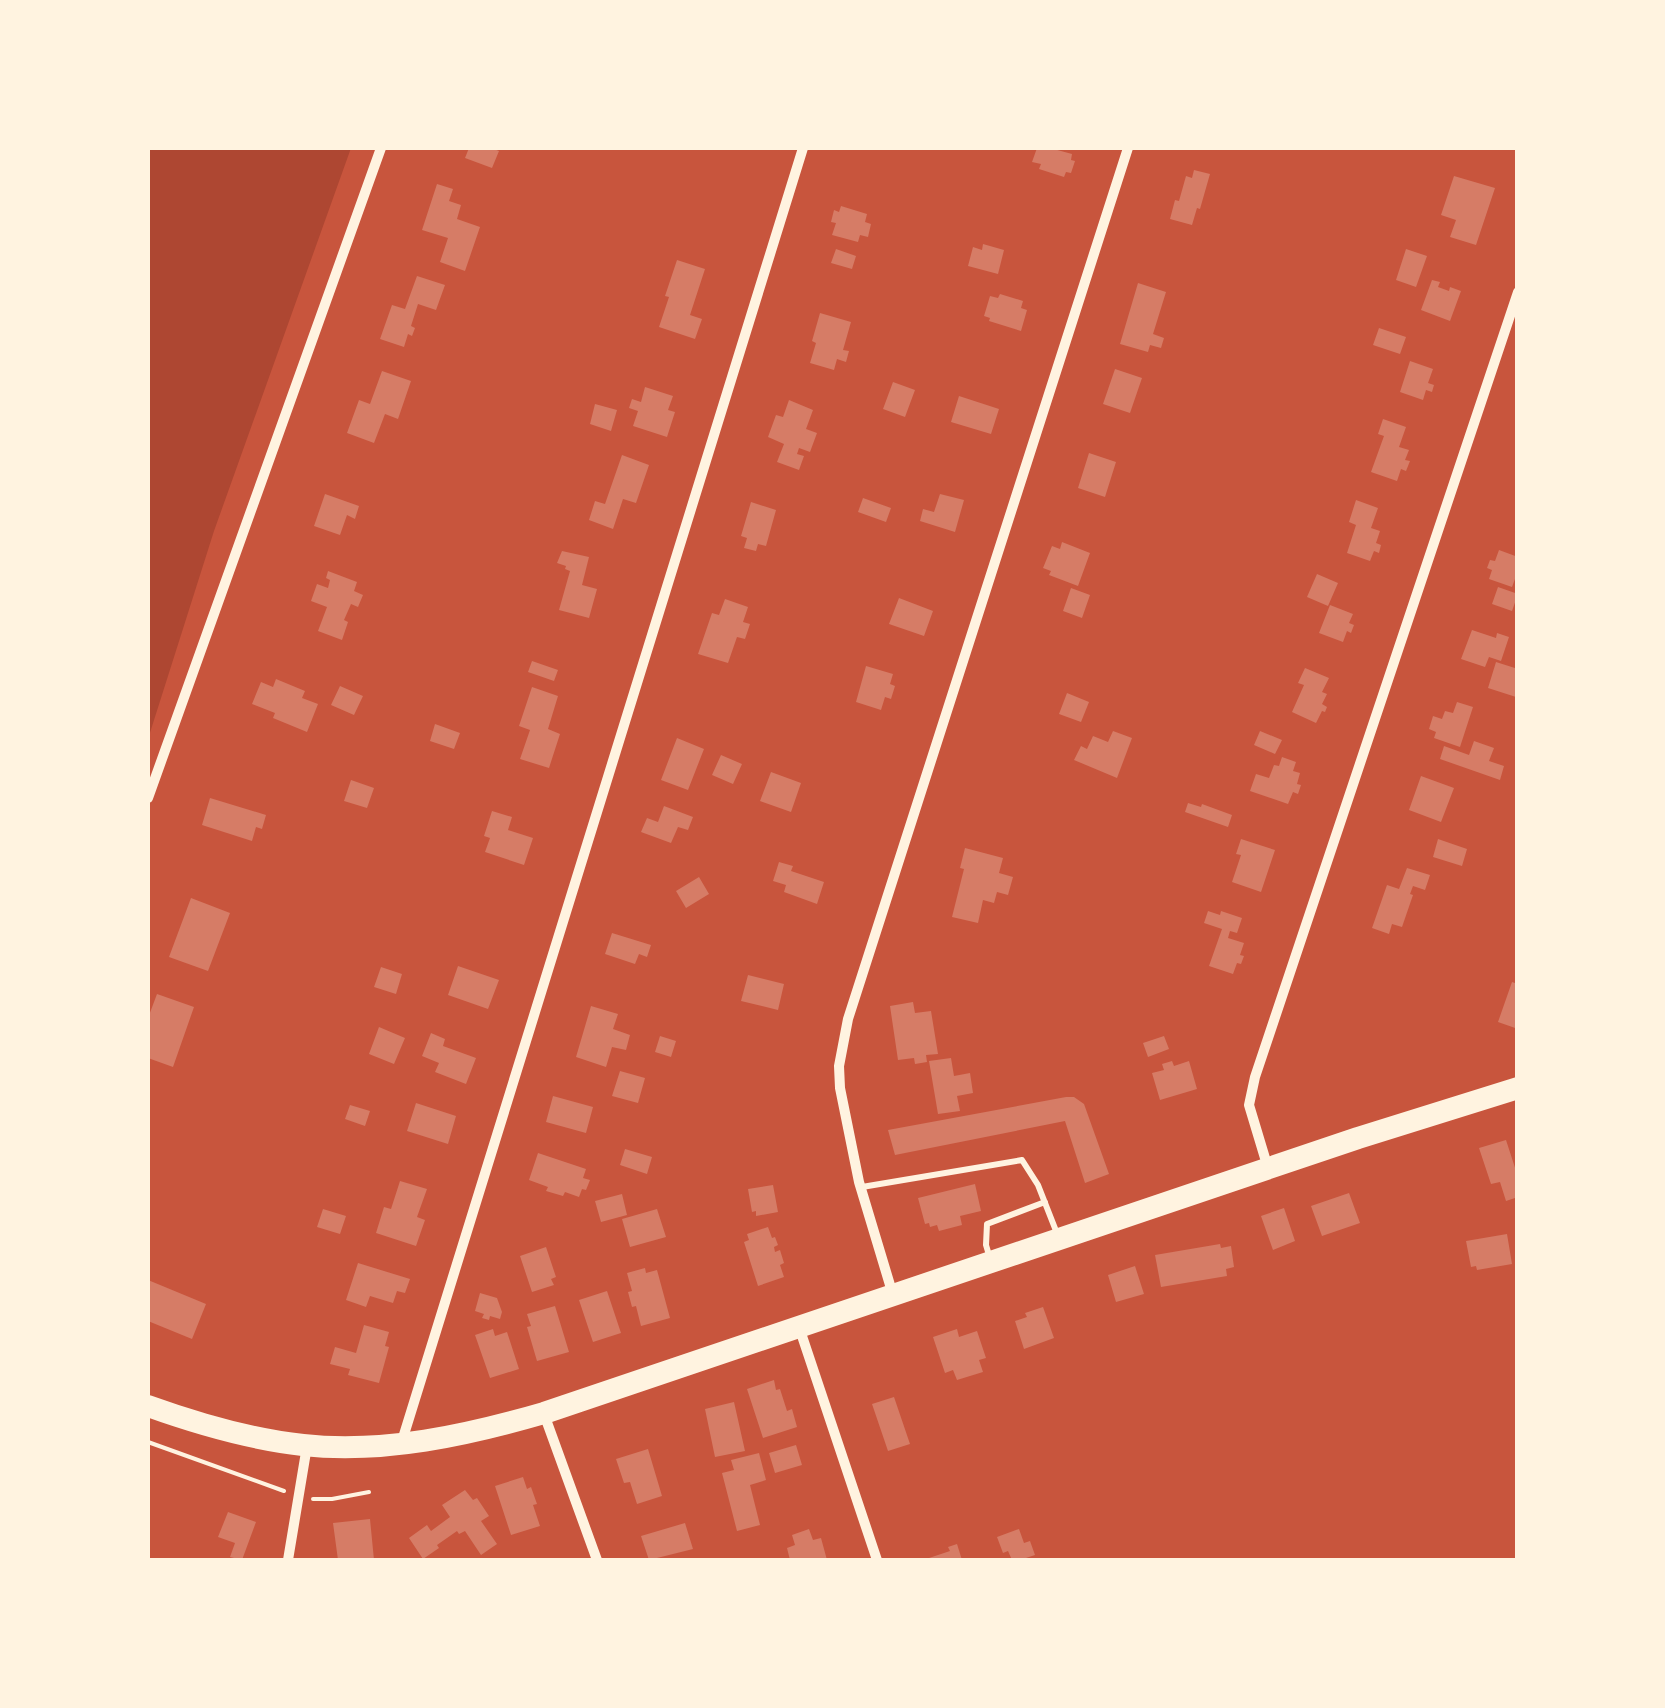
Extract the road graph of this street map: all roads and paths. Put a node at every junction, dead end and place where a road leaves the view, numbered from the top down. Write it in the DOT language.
graph roads {
  1 [pos="380,148"];
  2 [pos="804,148"];
  3 [pos="1128,148"];
  4 [pos="1518,292"];
  5 [pos="148,798"];
  6 [pos="1518,1088"];
  7 [pos="1268,1168"];
  8 [pos="860,1188"];
  9 [pos="1045,1202"];
  10 [pos="1060,1239"];
  11 [pos="992,1262"];
  12 [pos="893,1295"];
  13 [pos="799,1326"];
  14 [pos="148,1406"];
  15 [pos="544,1413"];
  16 [pos="148,1442"];
  17 [pos="402,1443"];
  18 [pos="307,1445"];
  19 [pos="281,1490"];
  20 [pos="369,1492"];
  21 [pos="317,1500"];
  22 [pos="288,1560"];
  23 [pos="597,1560"];
  24 [pos="877,1560"];
  1 -- 5 [label="street"];
  2 -- 17 [label="street"];
  3 -- 8 [label="street"];
  4 -- 7 [label="street"];
  6 -- 7 [label="main road"];
  7 -- 10 [label="main road"];
  8 -- 9 [label="lane"];
  8 -- 12 [label="street"];
  9 -- 10 [label="lane"];
  9 -- 11 [label="lane"];
  10 -- 11 [label="main road"];
  11 -- 12 [label="main road"];
  12 -- 13 [label="main road"];
  13 -- 15 [label="main road"];
  13 -- 24 [label="street"];
  14 -- 18 [label="main road"];
  15 -- 17 [label="main road"];
  15 -- 23 [label="street"];
  16 -- 19 [label="path"];
  17 -- 18 [label="main road"];
  18 -- 22 [label="street"];
  20 -- 21 [label="path"];
}
